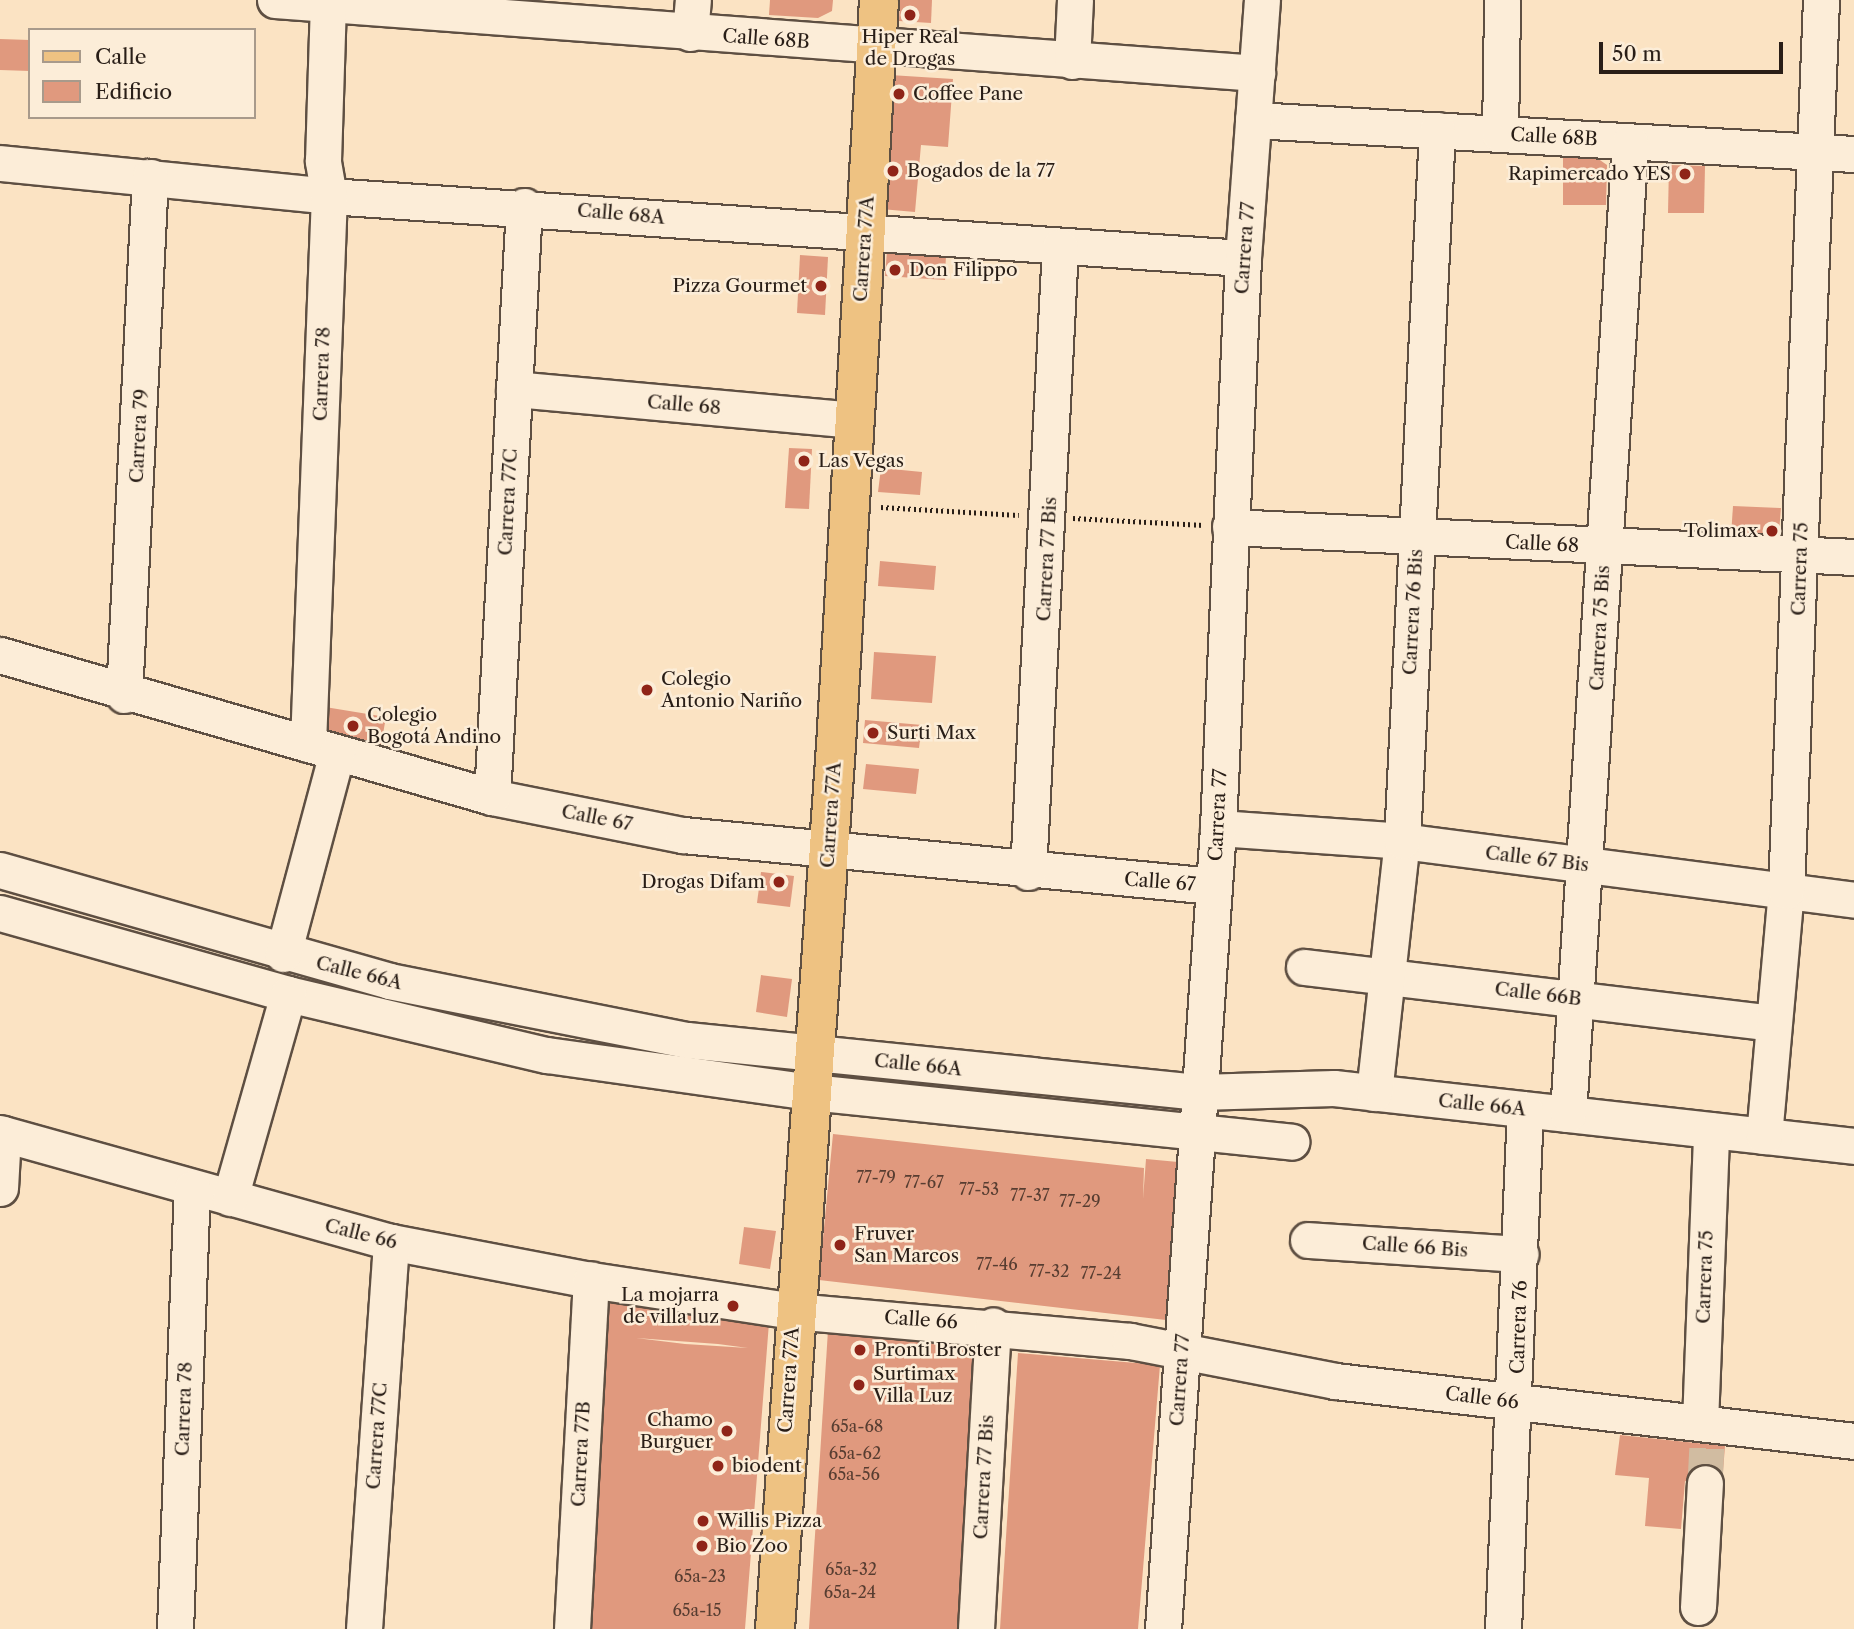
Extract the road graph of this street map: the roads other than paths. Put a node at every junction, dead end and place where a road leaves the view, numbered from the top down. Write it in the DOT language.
graph roads {
  1 [pos="275,0"];
  2 [pos="879,0"];
  3 [pos="1075,0"];
  4 [pos="1262,0"];
  5 [pos="1502,0"];
  6 [pos="1821,0"];
  7 [pos="333,3"];
  8 [pos="691,17"];
  9 [pos="876,47"];
  10 [pos="1072,61"];
  11 [pos="1257,73"];
  12 [pos="1253,120"];
  13 [pos="1437,130"];
  14 [pos="1500,134"];
  15 [pos="1630,142"];
  16 [pos="1816,152"];
  17 [pos="1854,153"];
  18 [pos="0,163"];
  19 [pos="150,177"];
  20 [pos="329,196"];
  21 [pos="524,206"];
  22 [pos="865,233"];
  23 [pos="1060,247"];
  24 [pos="1243,258"];
  25 [pos="514,389"];
  26 [pos="854,420"];
  27 [pos="1230,527"];
  28 [pos="1417,537"];
  29 [pos="1605,547"];
  30 [pos="1801,555"];
  31 [pos="1854,558"];
  32 [pos="0,655"];
  33 [pos="124,695"];
  34 [pos="323,748"];
  35 [pos="492,797"];
  36 [pos="1219,828"];
  37 [pos="1402,841"];
  38 [pos="829,849"];
  39 [pos="1586,865"];
  40 [pos="0,870"];
  41 [pos="1028,872"];
  42 [pos="1213,886"];
  43 [pos="1786,891"];
  44 [pos="1854,900"];
  45 [pos="0,913"];
  46 [pos="283,954"];
  47 [pos="1304,967"];
  48 [pos="1390,976"];
  49 [pos="288,994"];
  50 [pos="1577,999"];
  51 [pos="1773,1023"];
  52 [pos="813,1073"];
  53 [pos="1199,1092"];
  54 [pos="1374,1093"];
  55 [pos="1525,1110"];
  56 [pos="1568,1115"];
  57 [pos="1711,1130"];
  58 [pos="1195,1133"];
  59 [pos="2,1134"];
  60 [pos="1764,1136"];
  61 [pos="1291,1142"];
  62 [pos="1854,1146"];
  63 [pos="0,1188"];
  64 [pos="192,1188"];
  65 [pos="230,1199"];
  66 [pos="1308,1240"];
  67 [pos="391,1242"];
  68 [pos="1521,1254"];
  69 [pos="591,1279"];
  70 [pos="794,1311"];
  71 [pos="993,1325"];
  72 [pos="1182,1349"];
  73 [pos="1517,1402"];
  74 [pos="1705,1430"];
  75 [pos="1854,1441"];
  76 [pos="1705,1483"];
  77 [pos="1699,1607"];
  78 [pos="175,1629"];
  79 [pos="364,1629"];
  80 [pos="572,1629"];
  81 [pos="775,1629"];
  82 [pos="976,1629"];
  83 [pos="1163,1629"];
  84 [pos="1503,1629"];
  1 -- 7 [label="street, Calle 68B"];
  2 -- 9 [label="main road, Carrera 77A"];
  3 -- 10 [label="street"];
  4 -- 11 [label="street, Carrera 77"];
  5 -- 14 [label="street"];
  6 -- 16 [label="street, Carrera 75"];
  7 -- 8 [label="street, Calle 68B"];
  7 -- 20 [label="street, Carrera 78"];
  8 -- 9 [label="street, Calle 68B"];
  9 -- 10 [label="street, Calle 68B"];
  9 -- 22 [label="main road, Carrera 77A"];
  10 -- 11 [label="street, Calle 68B"];
  11 -- 12 [label="street, Carrera 77"];
  12 -- 13 [label="street, Calle 68B"];
  12 -- 24 [label="street, Carrera 77"];
  13 -- 14 [label="street, Calle 68B"];
  13 -- 28 [label="street, Carrera 76 Bis"];
  14 -- 15 [label="street, Calle 68B"];
  15 -- 16 [label="street, Calle 68B"];
  15 -- 29 [label="street, Carrera 75 Bis"];
  16 -- 17 [label="street, Calle 68B"];
  16 -- 30 [label="street, Carrera 75"];
  18 -- 19 [label="street, Calle 68A"];
  19 -- 20 [label="street, Calle 68A"];
  19 -- 33 [label="street, Carrera 79"];
  20 -- 21 [label="street, Calle 68A"];
  20 -- 34 [label="street, Carrera 78"];
  21 -- 22 [label="street, Calle 68A"];
  21 -- 25 [label="street, Carrera 77C"];
  22 -- 23 [label="street, Calle 68A"];
  22 -- 26 [label="main road, Carrera 77A"];
  23 -- 24 [label="street, Calle 68A"];
  23 -- 41 [label="street, Carrera 77 Bis"];
  24 -- 27 [label="street, Carrera 77"];
  25 -- 26 [label="street, Calle 68"];
  25 -- 35 [label="street, Carrera 77C"];
  26 -- 38 [label="main road, Carrera 77A"];
  27 -- 28 [label="street, Calle 68"];
  27 -- 36 [label="street, Carrera 77"];
  28 -- 29 [label="street, Calle 68"];
  28 -- 37 [label="street, Carrera 76 Bis"];
  29 -- 30 [label="street, Calle 68"];
  29 -- 39 [label="street, Carrera 75 Bis"];
  30 -- 31 [label="street, Calle 68"];
  30 -- 43 [label="street, Carrera 75"];
  32 -- 33 [label="street, Calle 67"];
  33 -- 34 [label="street, Calle 67"];
  34 -- 35 [label="street, Calle 67"];
  34 -- 46 [label="street, Carrera 78"];
  35 -- 38 [label="street, Calle 67"];
  36 -- 37 [label="street, Calle 67 Bis"];
  36 -- 42 [label="street, Carrera 77"];
  37 -- 39 [label="street, Calle 67 Bis"];
  37 -- 48 [label="street, Carrera 76 Bis"];
  38 -- 41 [label="street, Calle 67"];
  38 -- 52 [label="main road, Carrera 77A"];
  39 -- 43 [label="street, Calle 67 Bis"];
  39 -- 50 [label="street, Carrera 75 Bis"];
  40 -- 46 [label="street, Calle 66A"];
  41 -- 42 [label="street, Calle 67"];
  42 -- 53 [label="street, Carrera 77"];
  43 -- 44 [label="street, Calle 67 Bis"];
  43 -- 51 [label="street, Carrera 75"];
  45 -- 49 [label="street, Calle 66A"];
  46 -- 52 [label="street, Calle 66A"];
  47 -- 48 [label="street, Calle 66B"];
  48 -- 50 [label="street, Calle 66B"];
  48 -- 54 [label="street, Carrera 76 Bis"];
  49 -- 52 [label="street, Calle 66A"];
  49 -- 65 [label="street"];
  50 -- 51 [label="street, Calle 66B"];
  50 -- 56 [label="street, Carrera 75 Bis"];
  51 -- 60 [label="street, Carrera 75"];
  52 -- 53 [label="street, Calle 66A"];
  52 -- 58 [label="street, Calle 66A"];
  52 -- 70 [label="main road, Carrera 77A"];
  53 -- 54 [label="street, Calle 66A"];
  53 -- 58 [label="street, Carrera 77"];
  54 -- 55 [label="street, Calle 66A"];
  55 -- 56 [label="street, Calle 66A"];
  55 -- 68 [label="street, Carrera 76"];
  56 -- 57 [label="street, Calle 66A"];
  57 -- 60 [label="street, Calle 66A"];
  57 -- 74 [label="street, Carrera 75"];
  58 -- 61 [label="street, Calle 66A"];
  58 -- 72 [label="street, Carrera 77"];
  59 -- 63 [label="street"];
  59 -- 64 [label="street, Calle 66"];
  60 -- 62 [label="street, Calle 66A"];
  64 -- 65 [label="street, Calle 66"];
  64 -- 78 [label="street, Carrera 78"];
  65 -- 67 [label="street, Calle 66"];
  66 -- 68 [label="street, Calle 66 Bis"];
  67 -- 69 [label="street, Calle 66"];
  67 -- 79 [label="street, Carrera 77C"];
  68 -- 73 [label="street, Carrera 76"];
  69 -- 70 [label="street, Calle 66"];
  69 -- 80 [label="street, Carrera 77B"];
  70 -- 71 [label="street, Calle 66"];
  70 -- 81 [label="main road, Carrera 77A"];
  71 -- 72 [label="street, Calle 66"];
  71 -- 82 [label="street, Carrera 77 Bis"];
  72 -- 73 [label="street, Calle 66"];
  72 -- 83 [label="street, Carrera 77"];
  73 -- 74 [label="street, Calle 66"];
  73 -- 84 [label="street, Carrera 76"];
  74 -- 75 [label="street, Calle 66"];
  76 -- 77 [label="street"];
}
